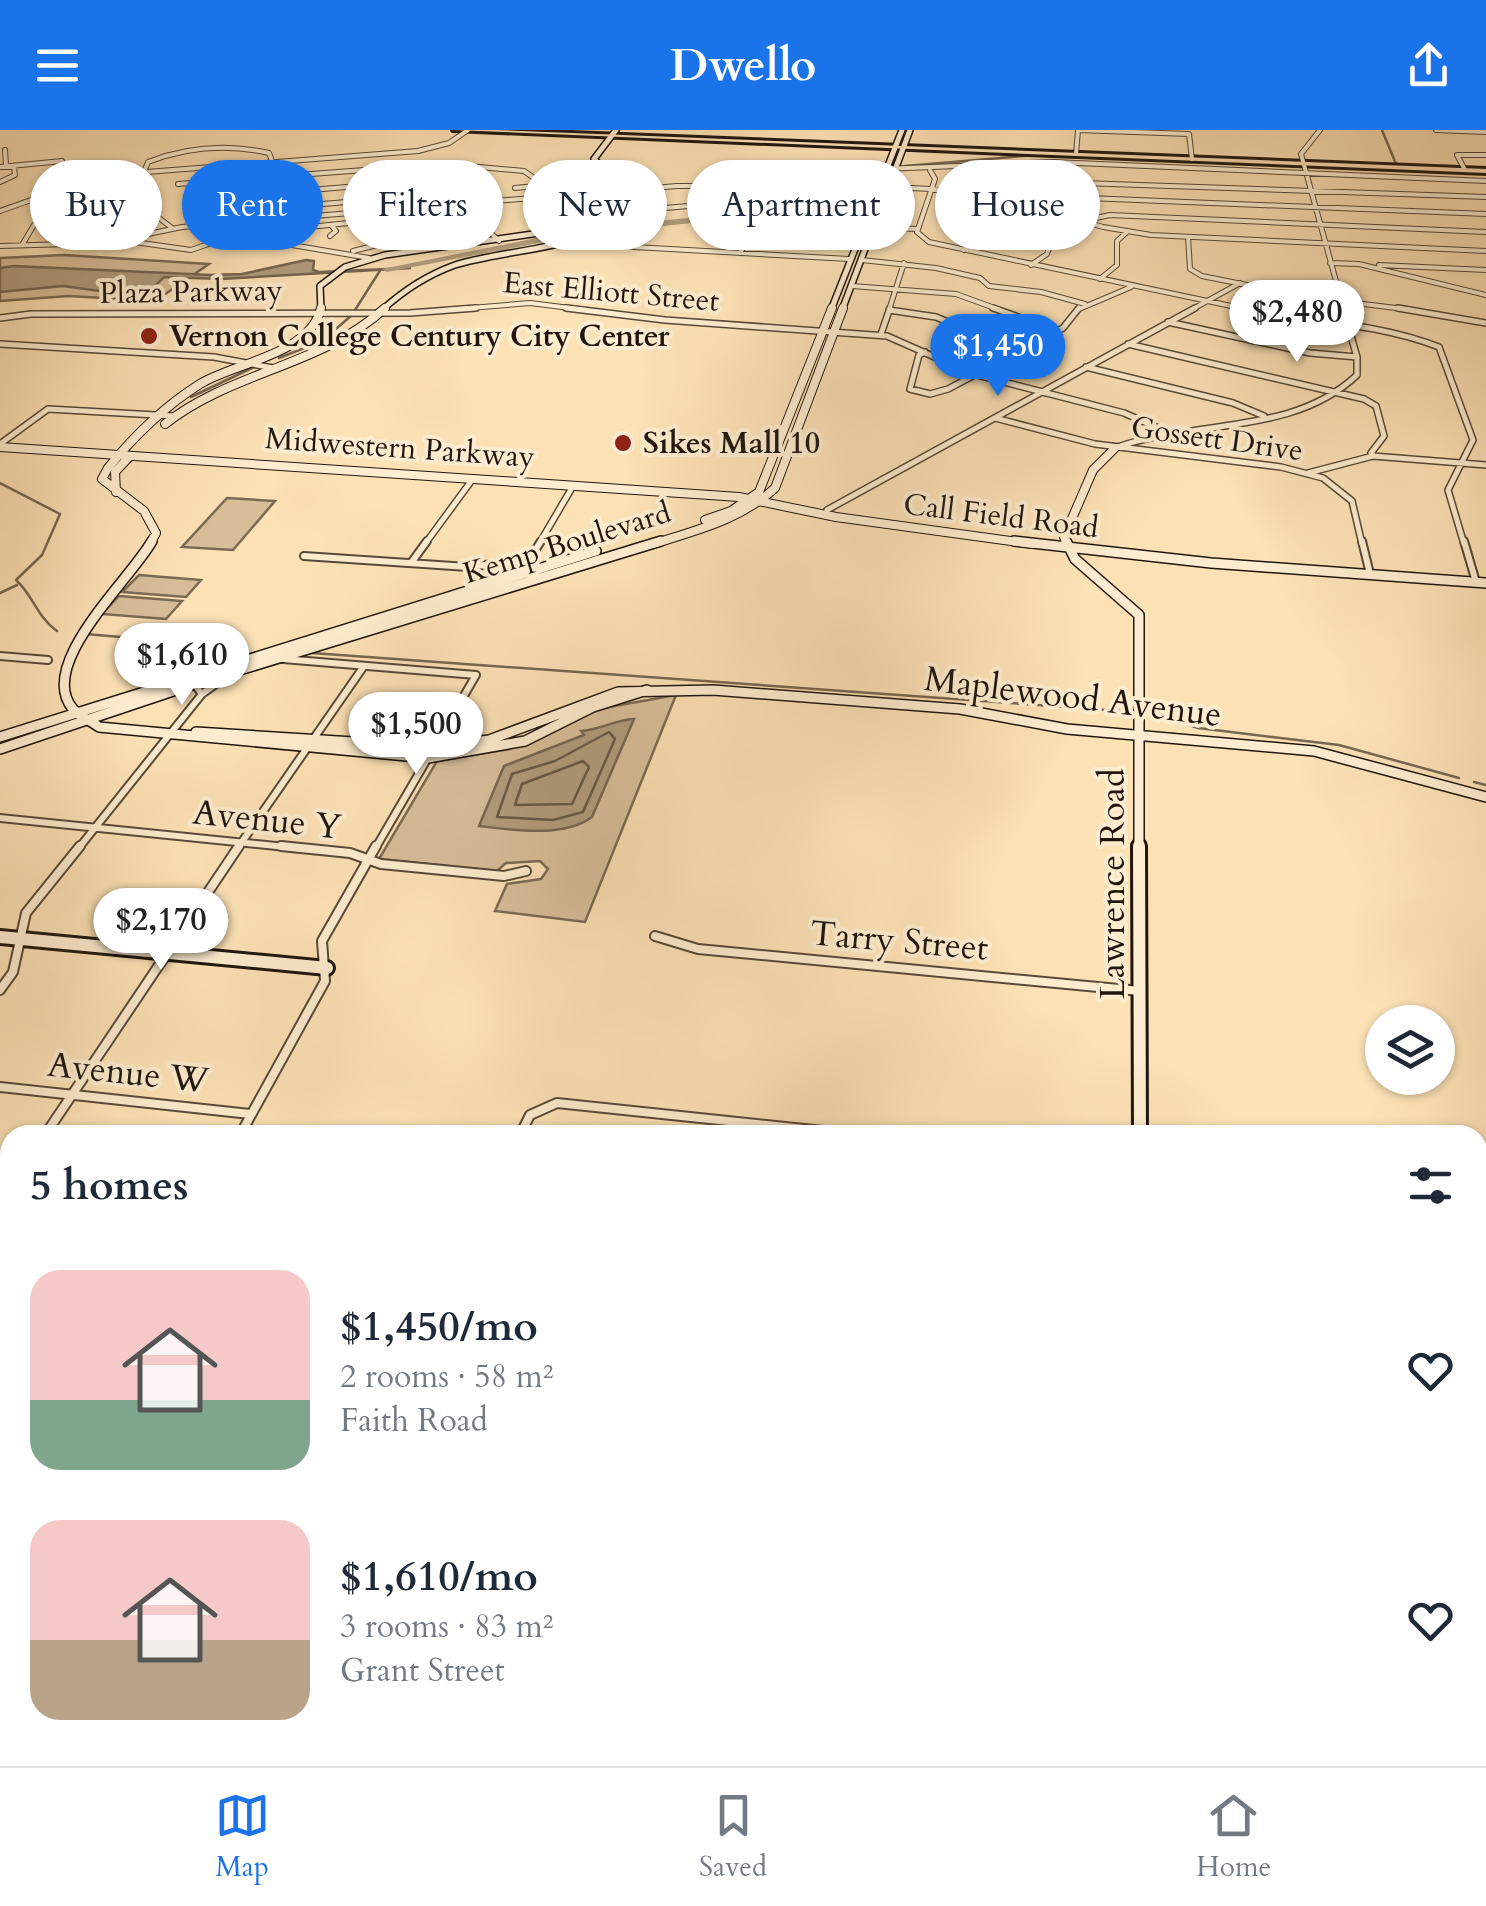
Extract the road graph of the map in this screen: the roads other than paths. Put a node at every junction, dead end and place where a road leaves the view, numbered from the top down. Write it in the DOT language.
graph roads {
  1 [pos="456,130"];
  2 [pos="468,130"];
  3 [pos="522,130"];
  4 [pos="910,130"];
  5 [pos="1078,130"];
  6 [pos="1305,130"];
  7 [pos="1436,130"];
  8 [pos="1443,130"];
  9 [pos="1318,131"];
  10 [pos="1486,132"];
  11 [pos="612,133"];
  12 [pos="900,133"];
  13 [pos="876,146"];
  14 [pos="904,147"];
  15 [pos="893,149"];
  16 [pos="927,149"];
  17 [pos="5,150"];
  18 [pos="998,150"];
  19 [pos="389,153"];
  20 [pos="597,153"];
  21 [pos="1076,153"];
  22 [pos="1486,155"];
  23 [pos="900,158"];
  24 [pos="1192,158"];
  25 [pos="154,160"];
  26 [pos="273,160"];
  27 [pos="300,160"];
  28 [pos="395,160"];
  29 [pos="598,160"];
  30 [pos="603,160"];
  31 [pos="888,160"];
  32 [pos="1303,162"];
  33 [pos="30,164"];
  34 [pos="1100,165"];
  35 [pos="11,166"];
  36 [pos="0,167"];
  37 [pos="1464,169"];
  38 [pos="915,170"];
  39 [pos="930,170"];
  40 [pos="935,170"];
  41 [pos="1486,170"];
  42 [pos="1306,174"];
  43 [pos="1486,181"];
  44 [pos="0,182"];
  45 [pos="1100,183"];
  46 [pos="178,184"];
  47 [pos="182,184"];
  48 [pos="523,187"];
  49 [pos="915,187"];
  50 [pos="515,188"];
  51 [pos="932,188"];
  52 [pos="935,188"];
  53 [pos="1309,190"];
  54 [pos="1486,197"];
  55 [pos="1100,199"];
  56 [pos="30,201"];
  57 [pos="1314,207"];
  58 [pos="0,211"];
  59 [pos="1486,214"];
  60 [pos="1100,217"];
  61 [pos="162,218"];
  62 [pos="343,224"];
  63 [pos="1320,224"];
  64 [pos="332,225"];
  65 [pos="1100,225"];
  66 [pos="323,226"];
  67 [pos="182,227"];
  68 [pos="172,228"];
  69 [pos="30,229"];
  70 [pos="915,229"];
  71 [pos="918,229"];
  72 [pos="162,230"];
  73 [pos="1127,232"];
  74 [pos="1486,232"];
  75 [pos="330,236"];
  76 [pos="1188,237"];
  77 [pos="935,243"];
  78 [pos="1324,243"];
  79 [pos="22,245"];
  80 [pos="30,245"];
  81 [pos="0,246"];
  82 [pos="323,249"];
  83 [pos="667,249"];
  84 [pos="358,250"];
  85 [pos="430,250"];
  86 [pos="526,250"];
  87 [pos="742,250"];
  88 [pos="852,250"];
  89 [pos="866,250"];
  90 [pos="964,250"];
  91 [pos="1048,250"];
  92 [pos="1486,251"];
  93 [pos="350,252"];
  94 [pos="740,254"];
  95 [pos="369,258"];
  96 [pos="849,259"];
  97 [pos="862,260"];
  98 [pos="1330,262"];
  99 [pos="904,263"];
  100 [pos="1359,264"];
  101 [pos="1030,265"];
  102 [pos="1486,270"];
  103 [pos="334,273"];
  104 [pos="1100,278"];
  105 [pos="1240,284"];
  106 [pos="839,285"];
  107 [pos="852,286"];
  108 [pos="989,286"];
  109 [pos="1133,286"];
  110 [pos="896,288"];
  111 [pos="1486,295"];
  112 [pos="966,296"];
  113 [pos="1340,300"];
  114 [pos="1206,301"];
  115 [pos="1086,304"];
  116 [pos="889,310"];
  117 [pos="321,312"];
  118 [pos="383,313"];
  119 [pos="0,318"];
  120 [pos="1168,322"];
  121 [pos="1486,323"];
  122 [pos="1348,325"];
  123 [pos="822,330"];
  124 [pos="836,330"];
  125 [pos="1058,330"];
  126 [pos="881,334"];
  127 [pos="0,344"];
  128 [pos="1128,344"];
  129 [pos="1018,351"];
  130 [pos="924,352"];
  131 [pos="1357,357"];
  132 [pos="250,362"];
  133 [pos="1086,367"];
  134 [pos="272,368"];
  135 [pos="973,374"];
  136 [pos="1041,392"];
  137 [pos="1341,392"];
  138 [pos="164,416"];
  139 [pos="174,416"];
  140 [pos="1266,416"];
  141 [pos="995,418"];
  142 [pos="1172,434"];
  143 [pos="0,446"];
  144 [pos="1115,448"];
  145 [pos="125,455"];
  146 [pos="1374,456"];
  147 [pos="1462,462"];
  148 [pos="1486,465"];
  149 [pos="766,472"];
  150 [pos="1308,473"];
  151 [pos="473,477"];
  152 [pos="573,486"];
  153 [pos="712,490"];
  154 [pos="760,498"];
  155 [pos="827,510"];
  156 [pos="746,512"];
  157 [pos="812,512"];
  158 [pos="916,525"];
  159 [pos="1066,545"];
  160 [pos="304,556"];
  161 [pos="511,562"];
  162 [pos="411,564"];
  163 [pos="530,570"];
  164 [pos="1370,574"];
  165 [pos="540,576"];
  166 [pos="1481,582"];
  167 [pos="417,604"];
  168 [pos="428,611"];
  169 [pos="72,628"];
  170 [pos="57,644"];
  171 [pos="0,656"];
  172 [pos="274,659"];
  173 [pos="47,665"];
  174 [pos="364,666"];
  175 [pos="234,672"];
  176 [pos="190,681"];
  177 [pos="648,690"];
  178 [pos="202,694"];
  179 [pos="56,704"];
  180 [pos="118,708"];
  181 [pos="70,715"];
  182 [pos="82,721"];
  183 [pos="124,729"];
  184 [pos="172,733"];
  185 [pos="1141,736"];
  186 [pos="0,738"];
  187 [pos="311,743"];
  188 [pos="13,744"];
  189 [pos="434,747"];
  190 [pos="0,749"];
  191 [pos="0,758"];
  192 [pos="428,758"];
  193 [pos="1486,797"];
  194 [pos="0,818"];
  195 [pos="94,828"];
  196 [pos="241,843"];
  197 [pos="370,861"];
  198 [pos="526,871"];
  199 [pos="655,936"];
  200 [pos="0,937"];
  201 [pos="19,939"];
  202 [pos="164,953"];
  203 [pos="326,968"];
  204 [pos="0,990"];
  205 [pos="1140,991"];
  206 [pos="0,1087"];
  207 [pos="71,1095"];
  208 [pos="250,1114"];
  209 [pos="52,1125"];
  210 [pos="245,1125"];
  211 [pos="525,1125"];
  212 [pos="766,1125"];
  213 [pos="1140,1125"];
  1 -- 2 [label="main road"];
  2 -- 11 [label="main road"];
  2 -- 19 [label="street"];
  3 -- 11 [label="main road"];
  4 -- 14 [label="main road"];
  5 -- 21 [label="street"];
  5 -- 24 [label="street"];
  6 -- 9 [label="street"];
  7 -- 8 [label="street"];
  8 -- 10 [label="street"];
  9 -- 32 [label="street"];
  11 -- 13 [label="main road"];
  11 -- 20 [label="main road"];
  12 -- 13 [label="main road"];
  12 -- 15 [label="main road"];
  13 -- 15 [label="main road"];
  14 -- 15 [label="main road"];
  14 -- 16 [label="main road"];
  14 -- 18 [label="main road"];
  14 -- 23 [label="main road"];
  15 -- 31 [label="main road"];
  16 -- 18 [label="main road"];
  16 -- 23 [label="main road"];
  17 -- 35 [label="street"];
  18 -- 21 [label="main road"];
  19 -- 27 [label="street"];
  19 -- 28 [label="street"];
  20 -- 29 [label="street"];
  20 -- 30 [label="main road"];
  21 -- 24 [label="main road"];
  22 -- 37 [label="street"];
  24 -- 32 [label="main road"];
  25 -- 26 [label="street"];
  32 -- 37 [label="main road"];
  32 -- 42 [label="street"];
  33 -- 35 [label="street"];
  34 -- 42 [label="street"];
  35 -- 36 [label="street"];
  35 -- 44 [label="street"];
  37 -- 41 [label="main road"];
  38 -- 39 [label="street"];
  39 -- 40 [label="street"];
  39 -- 51 [label="street"];
  42 -- 43 [label="street"];
  42 -- 53 [label="street"];
  45 -- 53 [label="street"];
  46 -- 47 [label="street"];
  48 -- 50 [label="street"];
  49 -- 51 [label="street"];
  51 -- 52 [label="street"];
  51 -- 71 [label="street"];
  53 -- 54 [label="street"];
  53 -- 57 [label="street"];
  55 -- 57 [label="street"];
  56 -- 58 [label="street"];
  57 -- 59 [label="street"];
  57 -- 63 [label="street"];
  60 -- 63 [label="street"];
  61 -- 68 [label="street"];
  62 -- 64 [label="street"];
  63 -- 74 [label="street"];
  63 -- 78 [label="street"];
  64 -- 66 [label="street"];
  64 -- 75 [label="street"];
  65 -- 73 [label="street"];
  67 -- 68 [label="street"];
  68 -- 72 [label="street"];
  69 -- 79 [label="street"];
  70 -- 71 [label="street"];
  71 -- 77 [label="street"];
  73 -- 76 [label="street"];
  73 -- 104 [label="street"];
  76 -- 78 [label="street"];
  76 -- 105 [label="street"];
  78 -- 92 [label="street"];
  78 -- 98 [label="street"];
  79 -- 80 [label="street"];
  79 -- 81 [label="street"];
  82 -- 93 [label="street"];
  83 -- 94 [label="street"];
  84 -- 93 [label="street"];
  85 -- 95 [label="street"];
  86 -- 118 [label="main road"];
  87 -- 94 [label="street"];
  88 -- 96 [label="main road"];
  89 -- 97 [label="main road"];
  90 -- 101 [label="street"];
  91 -- 101 [label="street"];
  93 -- 95 [label="street"];
  94 -- 96 [label="street"];
  95 -- 103 [label="street"];
  96 -- 97 [label="main road"];
  96 -- 106 [label="main road"];
  97 -- 99 [label="street"];
  97 -- 107 [label="main road"];
  98 -- 100 [label="street"];
  98 -- 113 [label="street"];
  99 -- 108 [label="street"];
  99 -- 110 [label="street"];
  100 -- 102 [label="street"];
  100 -- 111 [label="street"];
  101 -- 104 [label="street"];
  103 -- 117 [label="main road"];
  104 -- 109 [label="street"];
  105 -- 113 [label="street"];
  105 -- 114 [label="street"];
  106 -- 107 [label="main road"];
  106 -- 123 [label="main road"];
  107 -- 110 [label="street"];
  107 -- 124 [label="main road"];
  108 -- 112 [label="street"];
  108 -- 115 [label="street"];
  109 -- 114 [label="street"];
  109 -- 115 [label="street"];
  110 -- 112 [label="street"];
  110 -- 116 [label="street"];
  112 -- 125 [label="street"];
  113 -- 121 [label="street"];
  113 -- 122 [label="street"];
  114 -- 120 [label="street"];
  114 -- 122 [label="street"];
  115 -- 125 [label="street"];
  116 -- 126 [label="street"];
  116 -- 129 [label="street"];
  117 -- 118 [label="street, Plaza Parkway"];
  117 -- 119 [label="street, Plaza Parkway"];
  117 -- 132 [label="main road"];
  118 -- 123 [label="street, East Elliott Street"];
  118 -- 134 [label="main road"];
  120 -- 128 [label="street"];
  120 -- 131 [label="street"];
  122 -- 131 [label="street"];
  122 -- 147 [label="street"];
  123 -- 124 [label="street, East Elliott Street"];
  123 -- 149 [label="main road"];
  124 -- 126 [label="street, East Elliott Street"];
  124 -- 154 [label="main road"];
  125 -- 129 [label="street"];
  126 -- 130 [label="street, East Elliott Street"];
  127 -- 132 [label="street, Plaza Parkway"];
  128 -- 133 [label="street"];
  128 -- 137 [label="street"];
  129 -- 135 [label="street"];
  130 -- 135 [label="street, East Elliott Street"];
  130 -- 135 [label="street"];
  131 -- 137 [label="street"];
  132 -- 134 [label="street, Plaza Parkway"];
  132 -- 138 [label="main road"];
  133 -- 136 [label="street"];
  133 -- 140 [label="street"];
  134 -- 139 [label="main road"];
  135 -- 136 [label="street, East Elliott Street"];
  136 -- 141 [label="street"];
  136 -- 142 [label="street, East Elliott Street"];
  137 -- 140 [label="street"];
  137 -- 146 [label="street"];
  138 -- 139 [label="street"];
  138 -- 143 [label="street"];
  138 -- 145 [label="main road"];
  139 -- 145 [label="main road"];
  140 -- 142 [label="street"];
  141 -- 144 [label="street, Gossett Drive"];
  141 -- 155 [label="street"];
  142 -- 144 [label="street"];
  143 -- 145 [label="main road, Midwestern Parkway"];
  144 -- 150 [label="street, Gossett Drive"];
  144 -- 159 [label="main road"];
  145 -- 151 [label="main road, Midwestern Parkway"];
  145 -- 169 [label="main road"];
  146 -- 147 [label="street"];
  146 -- 150 [label="street"];
  147 -- 148 [label="street"];
  147 -- 166 [label="street"];
  149 -- 153 [label="main road"];
  149 -- 154 [label="main road"];
  150 -- 164 [label="street, Gossett Drive"];
  151 -- 152 [label="main road, Midwestern Parkway"];
  151 -- 153 [label="main road, Midwestern Parkway"];
  151 -- 162 [label="street"];
  152 -- 154 [label="main road, Midwestern Parkway"];
  152 -- 161 [label="street"];
  153 -- 154 [label="main road, Midwestern Parkway"];
  154 -- 155 [label="main road, Call Field Road"];
  154 -- 156 [label="main road, Kemp Boulevard"];
  154 -- 157 [label="main road, Call Field Road"];
  154 -- 163 [label="main road, Kemp Boulevard"];
  155 -- 158 [label="main road, Call Field Road"];
  156 -- 157 [label="main road"];
  156 -- 165 [label="main road, Kemp Boulevard"];
  157 -- 158 [label="main road, Call Field Road"];
  158 -- 159 [label="main road, Call Field Road"];
  159 -- 164 [label="main road, Call Field Road"];
  159 -- 185 [label="main road, Lawrence Road"];
  160 -- 162 [label="street"];
  161 -- 162 [label="street"];
  161 -- 163 [label="street"];
  163 -- 165 [label="street"];
  163 -- 167 [label="main road, Kemp Boulevard"];
  164 -- 166 [label="main road, Call Field Road"];
  165 -- 168 [label="main road, Kemp Boulevard"];
  167 -- 168 [label="main road"];
  167 -- 176 [label="main road, Kemp Boulevard"];
  168 -- 172 [label="main road, Kemp Boulevard"];
  170 -- 173 [label="main road"];
  171 -- 173 [label="street"];
  172 -- 174 [label="street"];
  172 -- 175 [label="main road, Kemp Boulevard"];
  174 -- 187 [label="street"];
  174 -- 189 [label="street"];
  175 -- 176 [label="main road, Kemp Boulevard"];
  175 -- 178 [label="street"];
  176 -- 178 [label="street"];
  176 -- 180 [label="main road, Kemp Boulevard"];
  176 -- 181 [label="main road, Kemp Boulevard"];
  177 -- 185 [label="main road, Maplewood Avenue"];
  177 -- 189 [label="main road, Maplewood Avenue"];
  177 -- 192 [label="main road, Maplewood Avenue"];
  178 -- 184 [label="street"];
  179 -- 181 [label="main road, Maplewood Avenue"];
  180 -- 182 [label="main road, Kemp Boulevard"];
  180 -- 183 [label="main road"];
  181 -- 182 [label="main road, Maplewood Avenue"];
  181 -- 186 [label="main road, Kemp Boulevard"];
  182 -- 183 [label="main road, Maplewood Avenue"];
  182 -- 188 [label="main road, Kemp Boulevard"];
  183 -- 184 [label="main road, Maplewood Avenue"];
  184 -- 187 [label="main road, Maplewood Avenue"];
  184 -- 195 [label="street"];
  185 -- 193 [label="main road, Maplewood Avenue"];
  185 -- 205 [label="main road, Lawrence Road"];
  187 -- 189 [label="main road, Maplewood Avenue"];
  187 -- 192 [label="main road, Maplewood Avenue"];
  187 -- 196 [label="street"];
  188 -- 190 [label="main road, Kemp Boulevard"];
  188 -- 191 [label="street"];
  189 -- 192 [label="street"];
  192 -- 197 [label="street"];
  194 -- 195 [label="street, Avenue Y"];
  195 -- 196 [label="street, Avenue Y"];
  195 -- 201 [label="street"];
  196 -- 197 [label="street, Avenue Y"];
  196 -- 202 [label="street"];
  197 -- 198 [label="street, Avenue Y"];
  197 -- 203 [label="street"];
  199 -- 205 [label="street, Tarry Street"];
  200 -- 201 [label="main road"];
  201 -- 202 [label="main road"];
  201 -- 204 [label="street"];
  202 -- 203 [label="main road"];
  202 -- 207 [label="street"];
  203 -- 208 [label="street"];
  205 -- 213 [label="main road, Lawrence Road"];
  206 -- 207 [label="street, Avenue W"];
  207 -- 208 [label="street, Avenue W"];
  207 -- 209 [label="street"];
  208 -- 210 [label="street"];
  211 -- 212 [label="street"];
}
